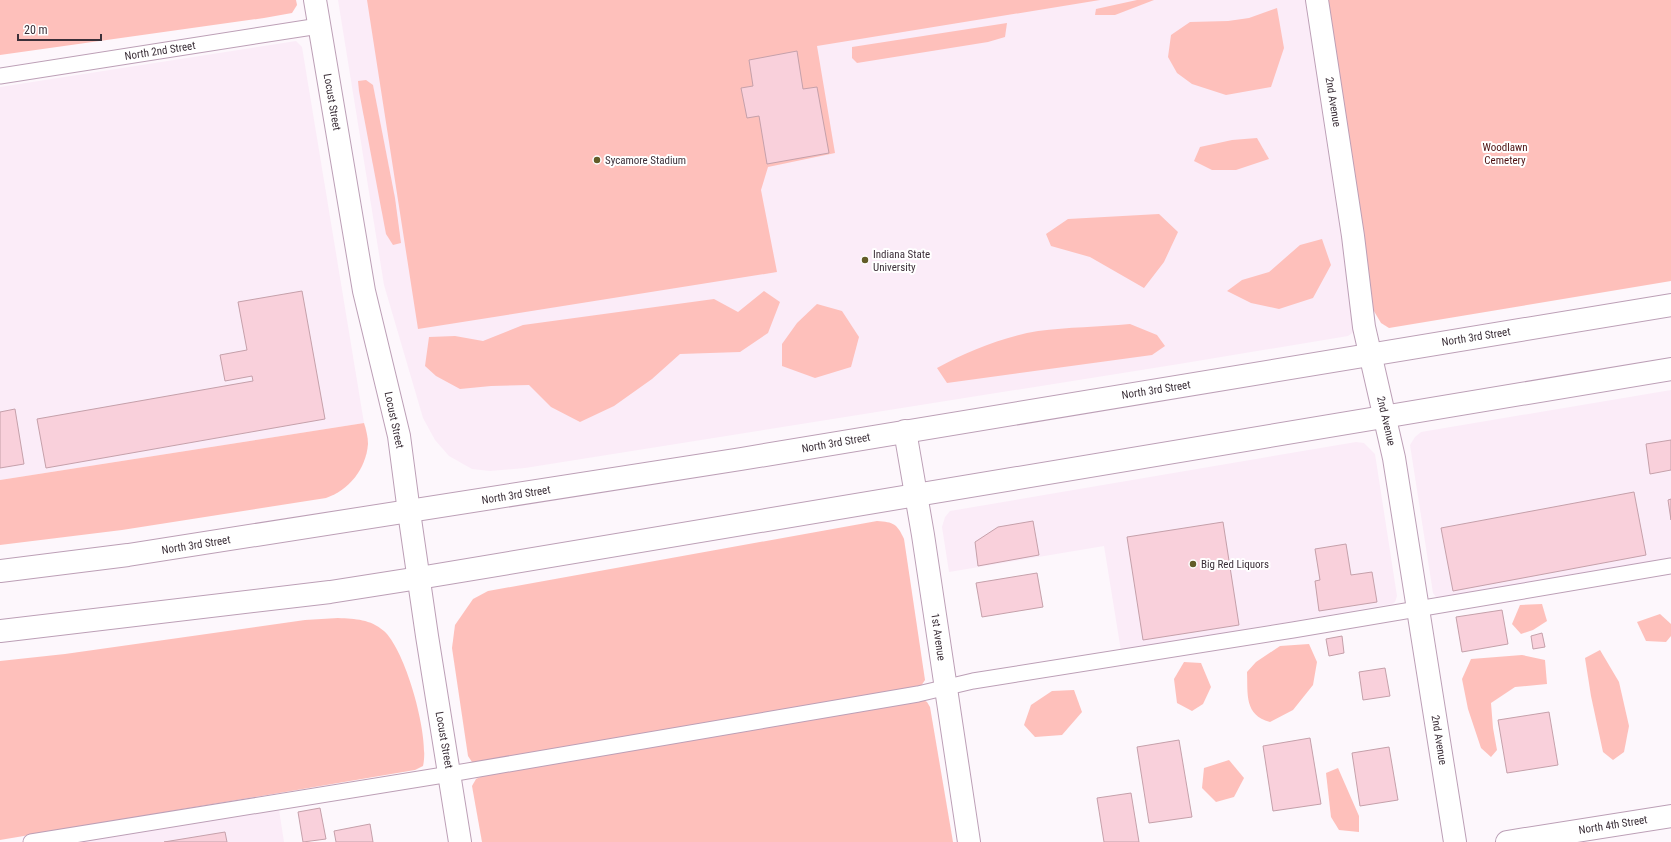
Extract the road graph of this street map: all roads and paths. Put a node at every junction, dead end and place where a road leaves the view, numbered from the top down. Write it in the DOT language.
graph roads {
  1 [pos="315,0"];
  2 [pos="1317,0"];
  3 [pos="319,26"];
  4 [pos="0,76"];
  5 [pos="1671,305"];
  6 [pos="1370,355"];
  7 [pos="1671,370"];
  8 [pos="1385,417"];
  9 [pos="905,431"];
  10 [pos="916,496"];
  11 [pos="409,512"];
  12 [pos="1671,566"];
  13 [pos="0,572"];
  14 [pos="419,578"];
  15 [pos="1418,609"];
  16 [pos="0,631"];
  17 [pos="945,687"];
  18 [pos="450,774"];
  19 [pos="1671,816"];
  20 [pos="31,842"];
  21 [pos="460,842"];
  22 [pos="969,842"];
  23 [pos="1455,842"];
  24 [pos="1507,842"];
  1 -- 3 [label="main road, Locust Street"];
  2 -- 6 [label="main road, 2nd Avenue"];
  3 -- 4 [label="lane, North 2nd Street"];
  3 -- 11 [label="main road, Locust Street"];
  5 -- 6 [label="main road, North 3rd Street"];
  6 -- 8 [label="main road, 2nd Avenue"];
  6 -- 9 [label="main road, North 3rd Street"];
  7 -- 8 [label="main road"];
  8 -- 10 [label="main road"];
  8 -- 15 [label="main road, 2nd Avenue"];
  9 -- 10 [label="main road, 1st Avenue"];
  9 -- 11 [label="main road, North 3rd Street"];
  10 -- 14 [label="main road"];
  10 -- 17 [label="main road, 1st Avenue"];
  11 -- 13 [label="main road, North 3rd Street"];
  11 -- 14 [label="main road, Locust Street"];
  12 -- 15 [label="lane"];
  14 -- 16 [label="main road"];
  14 -- 18 [label="main road, Locust Street"];
  15 -- 17 [label="lane"];
  15 -- 23 [label="main road, 2nd Avenue"];
  17 -- 18 [label="lane"];
  17 -- 22 [label="main road, 1st Avenue"];
  18 -- 20 [label="lane"];
  18 -- 21 [label="main road, Locust Street"];
  19 -- 24 [label="main road, North 4th Street"];
}
